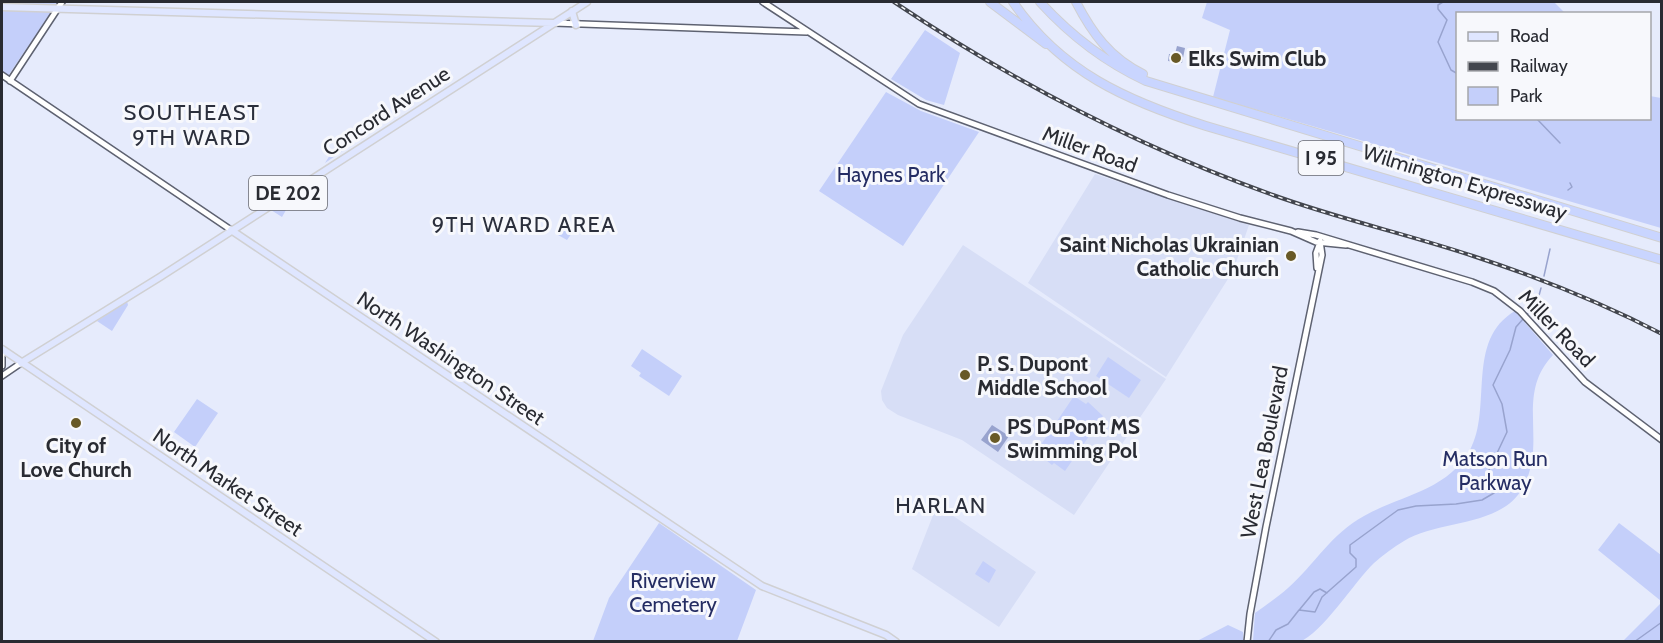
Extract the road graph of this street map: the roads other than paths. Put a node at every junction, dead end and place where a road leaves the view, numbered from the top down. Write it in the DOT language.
graph roads {
  1 [pos="63,2"];
  2 [pos="587,2"];
  3 [pos="763,2"];
  4 [pos="990,2"];
  5 [pos="1013,2"];
  6 [pos="1040,2"];
  7 [pos="1076,2"];
  8 [pos="2,7"];
  9 [pos="57,9"];
  10 [pos="572,11"];
  11 [pos="554,23"];
  12 [pos="576,25"];
  13 [pos="808,32"];
  14 [pos="1071,64"];
  15 [pos="2,75"];
  16 [pos="9,81"];
  17 [pos="1213,104"];
  18 [pos="231,230"];
  19 [pos="1291,231"];
  20 [pos="1306,238"];
  21 [pos="1662,238"];
  22 [pos="1321,241"];
  23 [pos="1336,244"];
  24 [pos="1346,245"];
  25 [pos="1318,258"];
  26 [pos="1662,260"];
  27 [pos="2,350"];
  28 [pos="21,363"];
  29 [pos="2,366"];
  30 [pos="2,376"];
  31 [pos="1662,440"];
  32 [pos="436,642"];
  33 [pos="896,642"];
  34 [pos="1247,642"];
  1 -- 9 [label="street"];
  2 -- 10 [label="main road, Concord Avenue / DE 202"];
  3 -- 13 [label="street, Miller Road"];
  4 -- 14 [label="highway"];
  5 -- 14 [label="highway, Wilmington Expressway / I 95"];
  6 -- 17 [label="highway, Wilmington Expressway / I 95"];
  7 -- 17 [label="highway"];
  8 -- 9 [label="main road"];
  9 -- 11 [label="main road"];
  9 -- 16 [label="street"];
  10 -- 11 [label="main road, Concord Avenue / DE 202"];
  10 -- 12 [label="main road"];
  11 -- 12 [label="street"];
  11 -- 18 [label="main road, Concord Avenue / DE 202"];
  12 -- 13 [label="street"];
  13 -- 19 [label="street, Miller Road"];
  14 -- 26 [label="highway, Wilmington Expressway / I 95"];
  15 -- 16 [label="street, North Washington Street"];
  16 -- 18 [label="street, North Washington Street"];
  17 -- 21 [label="highway, Wilmington Expressway / I 95"];
  18 -- 28 [label="main road, Concord Avenue / DE 202"];
  18 -- 33 [label="main road, North Washington Street"];
  19 -- 20 [label="street, Miller Road"];
  19 -- 22 [label="street, Miller Road"];
  20 -- 22 [label="street, Miller Road"];
  20 -- 25 [label="street"];
  22 -- 23 [label="street, Miller Road"];
  22 -- 24 [label="street, Miller Road"];
  22 -- 25 [label="street, West Lea Boulevard"];
  23 -- 24 [label="street, Miller Road"];
  23 -- 25 [label="street"];
  24 -- 31 [label="street, Miller Road"];
  25 -- 34 [label="street, West Lea Boulevard"];
  27 -- 28 [label="main road, North Market Street"];
  27 -- 29 [label="street"];
  28 -- 30 [label="street"];
  28 -- 32 [label="main road, North Market Street"];
}
